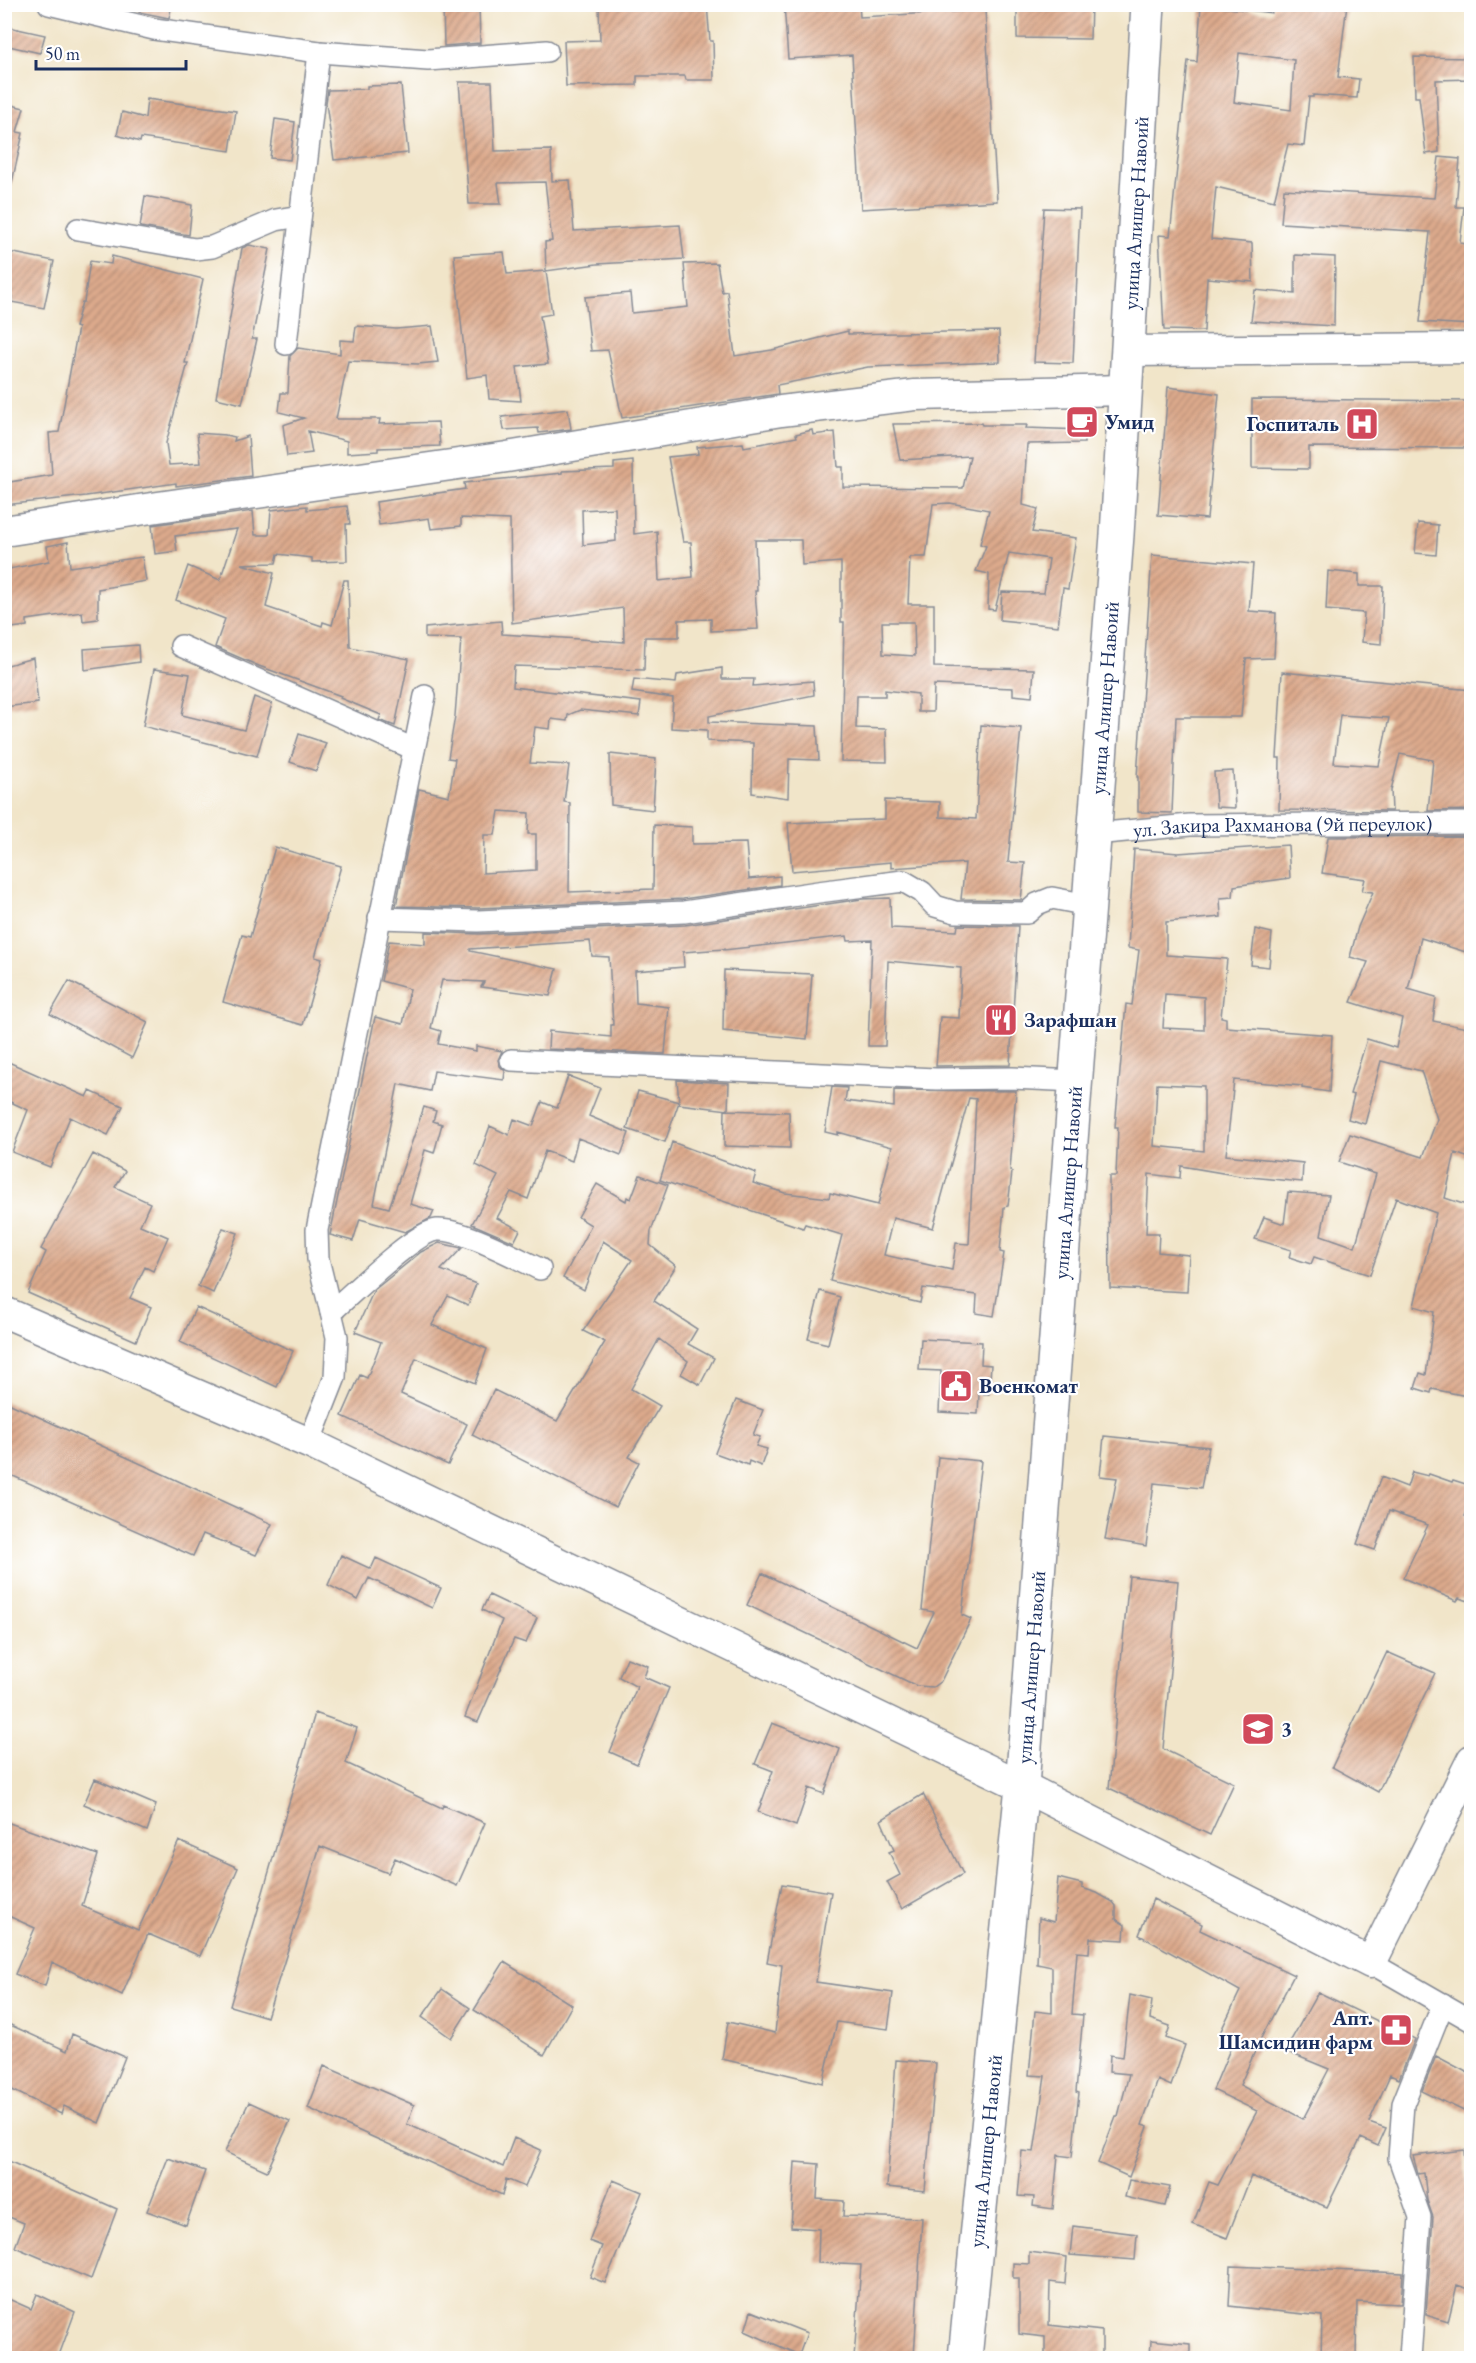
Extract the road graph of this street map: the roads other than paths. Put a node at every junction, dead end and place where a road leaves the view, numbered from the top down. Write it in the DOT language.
graph roads {
  1 [pos="49,4"];
  2 [pos="1148,4"];
  3 [pos="547,51"];
  4 [pos="319,52"];
  5 [pos="300,216"];
  6 [pos="78,229"];
  7 [pos="286,344"];
  8 [pos="1472,348"];
  9 [pos="1128,351"];
  10 [pos="1125,390"];
  11 [pos="4,531"];
  12 [pos="181,646"];
  13 [pos="425,696"];
  14 [pos="414,749"];
  15 [pos="1472,823"];
  16 [pos="1094,834"];
  17 [pos="1088,905"];
  18 [pos="380,918"];
  19 [pos="511,1060"];
  20 [pos="1076,1081"];
  21 [pos="540,1269"];
  22 [pos="4,1312"];
  23 [pos="331,1312"];
  24 [pos="309,1443"];
  25 [pos="1472,1760"];
  26 [pos="1022,1786"];
  27 [pos="1371,1963"];
  28 [pos="1443,2004"];
  29 [pos="1472,2021"];
  30 [pos="965,2358"];
  31 [pos="1410,2358"];
  1 -- 4 [label="street"];
  2 -- 9 [label="main road, улица Алишер Навоий"];
  3 -- 4 [label="street"];
  4 -- 5 [label="street"];
  5 -- 6 [label="street"];
  5 -- 7 [label="street"];
  8 -- 9 [label="street"];
  9 -- 10 [label="main road, улица Алишер Навоий"];
  10 -- 11 [label="street"];
  10 -- 16 [label="main road, улица Алишер Навоий"];
  12 -- 14 [label="street"];
  13 -- 14 [label="street"];
  14 -- 18 [label="street"];
  15 -- 16 [label="street, ул. Закира Рахманова (9й переулок)"];
  16 -- 17 [label="main road, улица Алишер Навоий"];
  17 -- 18 [label="street"];
  17 -- 20 [label="main road, улица Алишер Навоий"];
  18 -- 23 [label="street"];
  19 -- 20 [label="street"];
  20 -- 26 [label="main road, улица Алишер Навоий"];
  21 -- 23 [label="street"];
  22 -- 24 [label="street"];
  23 -- 24 [label="street"];
  24 -- 26 [label="street"];
  25 -- 27 [label="street"];
  26 -- 27 [label="street"];
  26 -- 30 [label="main road, улица Алишер Навоий"];
  27 -- 28 [label="street"];
  28 -- 29 [label="street"];
  28 -- 31 [label="street"];
}
